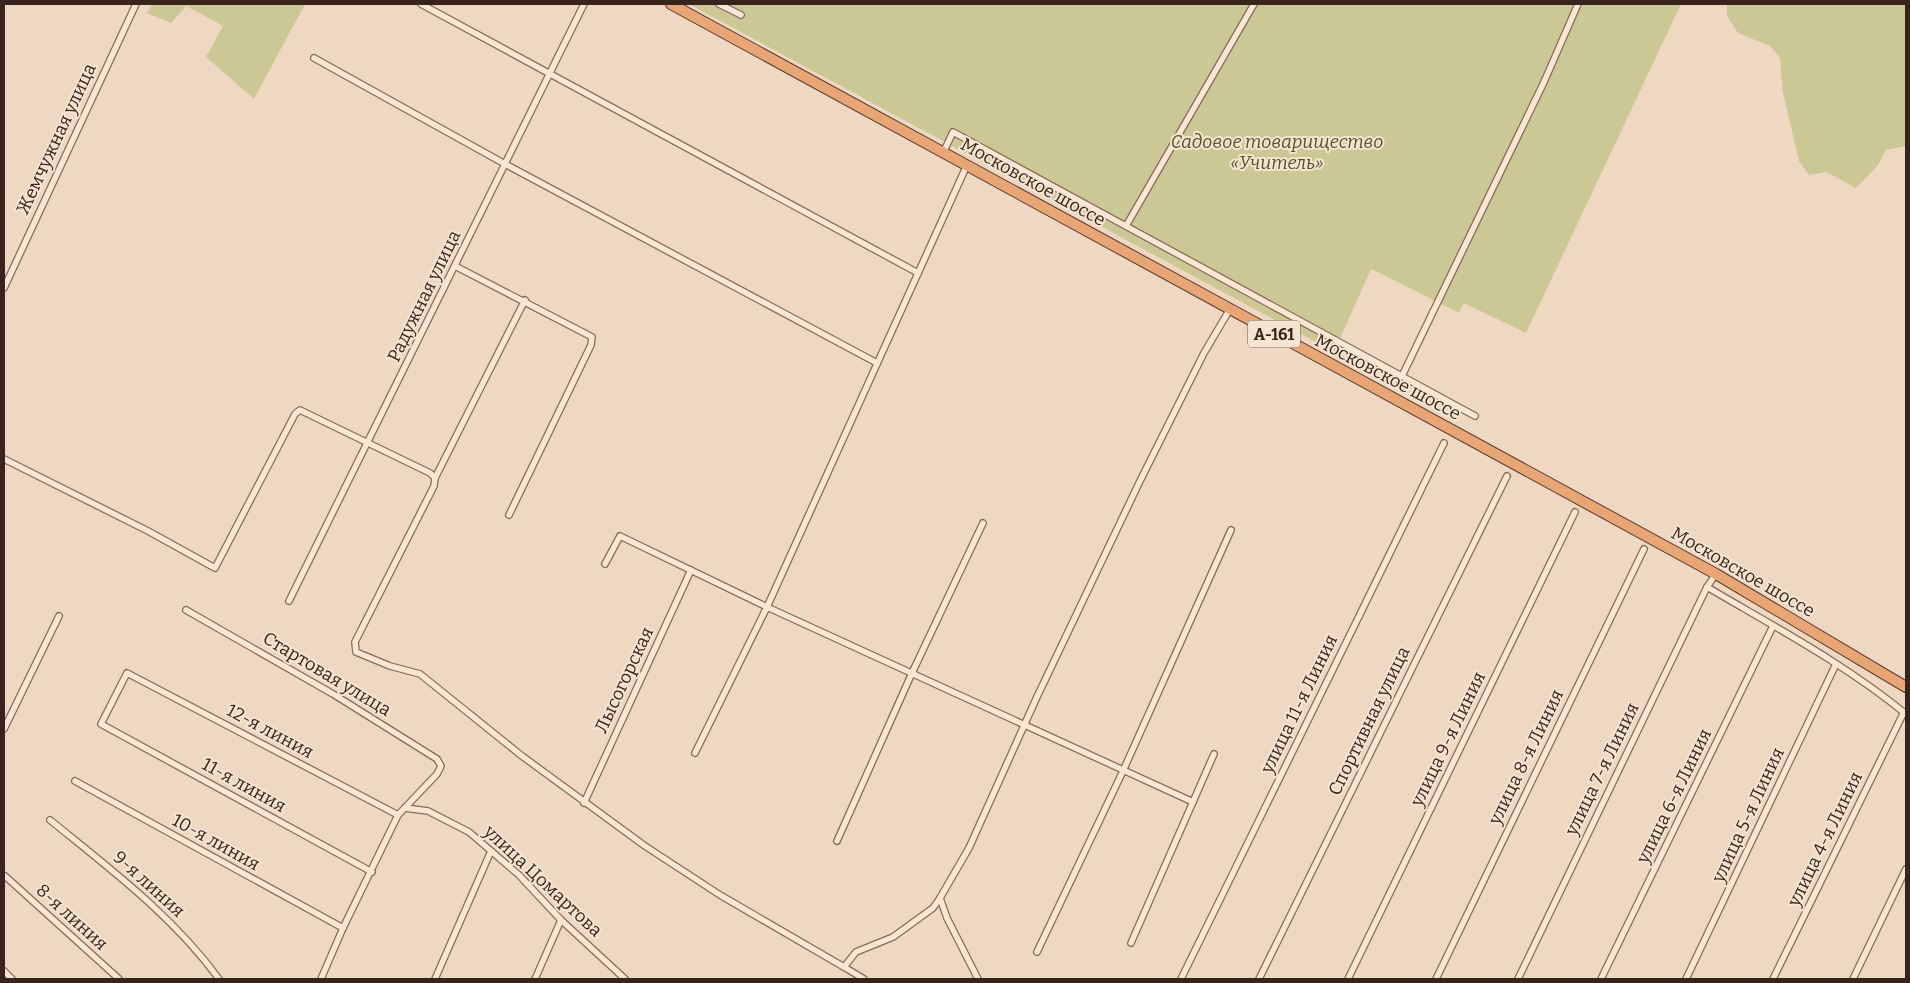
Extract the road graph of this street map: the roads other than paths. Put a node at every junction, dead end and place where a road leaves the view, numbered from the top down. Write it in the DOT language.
graph roads {
  1 [pos="136,4"];
  2 [pos="421,4"];
  3 [pos="584,4"];
  4 [pos="671,4"];
  5 [pos="718,4"];
  6 [pos="1254,4"];
  7 [pos="1578,4"];
  8 [pos="741,15"];
  9 [pos="314,58"];
  10 [pos="549,75"];
  11 [pos="944,152"];
  12 [pos="505,164"];
  13 [pos="967,165"];
  14 [pos="1126,226"];
  15 [pos="455,266"];
  16 [pos="918,273"];
  17 [pos="4,288"];
  18 [pos="524,300"];
  19 [pos="1230,310"];
  20 [pos="877,363"];
  21 [pos="1402,376"];
  22 [pos="1476,416"];
  23 [pos="1444,442"];
  24 [pos="369,443"];
  25 [pos="4,459"];
  26 [pos="1507,476"];
  27 [pos="435,478"];
  28 [pos="1575,512"];
  29 [pos="508,515"];
  30 [pos="983,523"];
  31 [pos="1230,530"];
  32 [pos="1644,549"];
  33 [pos="605,564"];
  34 [pos="691,570"];
  35 [pos="1716,574"];
  36 [pos="1707,587"];
  37 [pos="289,601"];
  38 [pos="766,607"];
  39 [pos="186,610"];
  40 [pos="59,616"];
  41 [pos="1773,626"];
  42 [pos="1836,664"];
  43 [pos="1876,668"];
  44 [pos="127,673"];
  45 [pos="912,673"];
  46 [pos="1906,687"];
  47 [pos="1906,694"];
  48 [pos="1905,713"];
  49 [pos="1025,724"];
  50 [pos="4,729"];
  51 [pos="695,753"];
  52 [pos="1214,754"];
  53 [pos="1123,771"];
  54 [pos="76,781"];
  55 [pos="1193,802"];
  56 [pos="584,803"];
  57 [pos="405,808"];
  58 [pos="398,815"];
  59 [pos="50,820"];
  60 [pos="837,841"];
  61 [pos="491,851"];
  62 [pos="1906,869"];
  63 [pos="372,872"];
  64 [pos="5,876"];
  65 [pos="940,898"];
  66 [pos="561,920"];
  67 [pos="342,928"];
  68 [pos="1131,943"];
  69 [pos="1037,952"];
  70 [pos="844,967"];
  71 [pos="4,971"];
  72 [pos="12,979"];
  73 [pos="120,979"];
  74 [pos="219,979"];
  75 [pos="321,979"];
  76 [pos="435,979"];
  77 [pos="535,979"];
  78 [pos="625,979"];
  79 [pos="864,979"];
  80 [pos="978,979"];
  81 [pos="1181,979"];
  82 [pos="1259,979"];
  83 [pos="1348,979"];
  84 [pos="1436,979"];
  85 [pos="1518,979"];
  86 [pos="1601,979"];
  87 [pos="1686,979"];
  88 [pos="1773,979"];
  89 [pos="1852,979"];
  1 -- 17 [label="street, Жемчужная улица"];
  2 -- 10 [label="street"];
  3 -- 10 [label="street, Радужная улица"];
  4 -- 11 [label="highway, Московское шоссе / А-161"];
  5 -- 8 [label="street"];
  6 -- 14 [label="street"];
  7 -- 21 [label="street"];
  9 -- 12 [label="street"];
  10 -- 12 [label="street, Радужная улица"];
  10 -- 16 [label="street"];
  11 -- 13 [label="highway, Московское шоссе / А-161"];
  11 -- 14 [label="street"];
  12 -- 15 [label="street, Радужная улица"];
  12 -- 20 [label="street"];
  13 -- 16 [label="street"];
  13 -- 19 [label="highway, Московское шоссе / А-161"];
  14 -- 21 [label="street"];
  15 -- 18 [label="street"];
  15 -- 24 [label="street, Радужная улица"];
  16 -- 20 [label="street"];
  18 -- 27 [label="street"];
  18 -- 29 [label="street"];
  19 -- 35 [label="highway, Московское шоссе / А-161"];
  19 -- 49 [label="street"];
  20 -- 38 [label="street"];
  21 -- 22 [label="street"];
  23 -- 81 [label="street, улица 11-я Линия"];
  24 -- 25 [label="street"];
  24 -- 27 [label="street"];
  24 -- 37 [label="street, Радужная улица"];
  26 -- 82 [label="street, Спортивная улица"];
  27 -- 56 [label="street"];
  28 -- 83 [label="street, улица 9-я Линия"];
  30 -- 45 [label="street"];
  31 -- 53 [label="street"];
  32 -- 84 [label="street, улица 8-я Линия"];
  33 -- 34 [label="street"];
  34 -- 38 [label="street"];
  34 -- 56 [label="street, Лысогорская"];
  35 -- 36 [label="street, улица 7-я Линия"];
  35 -- 43 [label="highway, Московское шоссе / А-161"];
  36 -- 41 [label="street"];
  36 -- 85 [label="street, улица 7-я Линия"];
  38 -- 45 [label="street"];
  38 -- 51 [label="street"];
  39 -- 57 [label="street, Стартовая улица"];
  40 -- 50 [label="street"];
  41 -- 42 [label="street"];
  41 -- 86 [label="street, улица 6-я Линия"];
  42 -- 48 [label="street"];
  42 -- 87 [label="street, улица 5-я Линия"];
  43 -- 46 [label="highway, А-161"];
  43 -- 47 [label="highway, А-161"];
  44 -- 58 [label="street, 12-я линия"];
  44 -- 63 [label="street, 11-я линия"];
  45 -- 49 [label="street"];
  45 -- 60 [label="street"];
  48 -- 88 [label="street, улица 4-я Линия"];
  49 -- 53 [label="street"];
  49 -- 65 [label="street"];
  52 -- 55 [label="street"];
  53 -- 55 [label="street"];
  53 -- 69 [label="street"];
  54 -- 67 [label="street, 10-я линия"];
  55 -- 68 [label="street"];
  56 -- 70 [label="street"];
  57 -- 58 [label="street"];
  57 -- 61 [label="street, улица Цомартова"];
  58 -- 63 [label="street"];
  59 -- 74 [label="street, 9-я линия"];
  61 -- 66 [label="street, улица Цомартова"];
  61 -- 76 [label="street"];
  62 -- 89 [label="street"];
  63 -- 67 [label="street"];
  64 -- 73 [label="street, 8-я линия"];
  65 -- 70 [label="street"];
  65 -- 80 [label="street"];
  66 -- 77 [label="street"];
  66 -- 78 [label="street, улица Цомартова"];
  67 -- 75 [label="street"];
  70 -- 79 [label="street"];
  71 -- 72 [label="street"];
}
